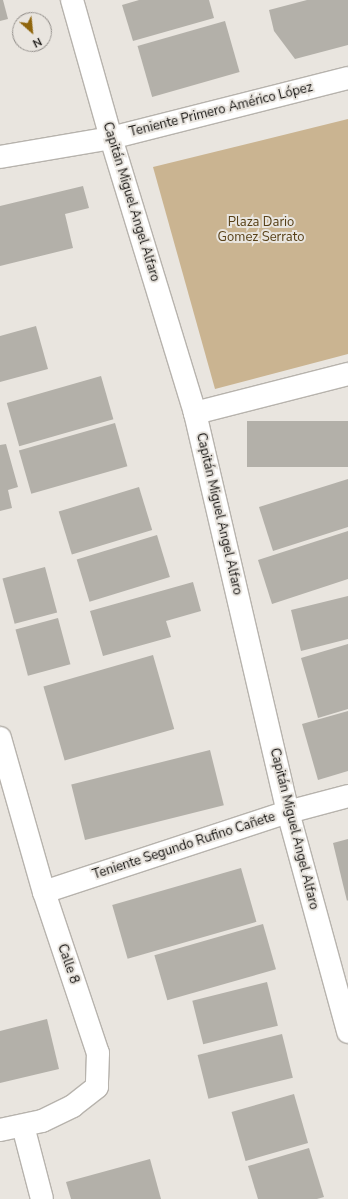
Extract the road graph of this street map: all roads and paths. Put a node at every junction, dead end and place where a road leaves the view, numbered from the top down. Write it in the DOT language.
graph roads {
  1 [pos="72,0"];
  2 [pos="348,78"];
  3 [pos="111,138"];
  4 [pos="0,157"];
  5 [pos="348,374"];
  6 [pos="195,413"];
  7 [pos="0,738"];
  8 [pos="348,796"];
  9 [pos="288,812"];
  10 [pos="44,892"];
  11 [pos="348,1032"];
  12 [pos="23,1126"];
  13 [pos="0,1130"];
  14 [pos="42,1199"];
  1 -- 3 [label="street, Capitán Miguel Angel Alfaro"];
  2 -- 3 [label="street, Teniente Primero Américo López"];
  3 -- 4 [label="street, Teniente Primero Américo López"];
  3 -- 6 [label="street, Capitán Miguel Angel Alfaro"];
  5 -- 6 [label="street"];
  6 -- 9 [label="street, Capitán Miguel Angel Alfaro"];
  7 -- 10 [label="street, Calle 8"];
  8 -- 9 [label="street, Teniente Segundo Rufino Cañete"];
  9 -- 10 [label="street, Teniente Segundo Rufino Cañete"];
  9 -- 11 [label="street, Capitán Miguel Angel Alfaro"];
  10 -- 12 [label="street, Calle 8"];
  12 -- 13 [label="street, Calle 8"];
  12 -- 14 [label="street"];
}
